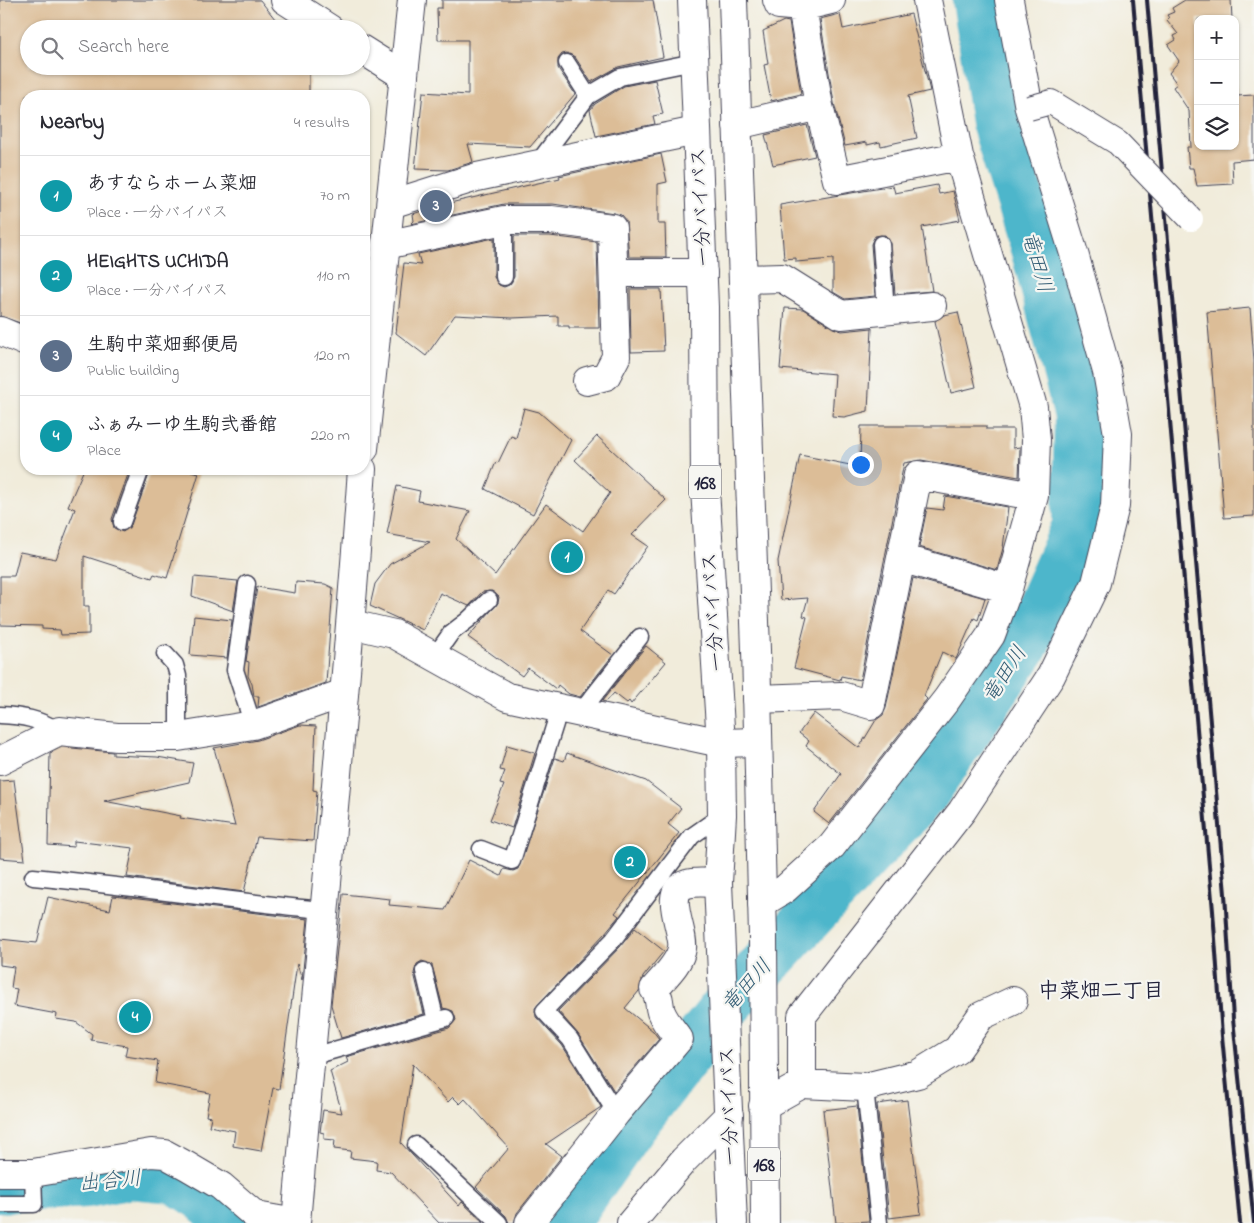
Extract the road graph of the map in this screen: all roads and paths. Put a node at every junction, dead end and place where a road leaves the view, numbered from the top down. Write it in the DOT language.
graph roads {
  1 [pos="285,0"];
  2 [pos="412,0"];
  3 [pos="692,0"];
  4 [pos="733,0"];
  5 [pos="830,0"];
  6 [pos="927,0"];
  7 [pos="1009,0"];
  8 [pos="789,4"];
  9 [pos="316,20"];
  10 [pos="370,55"];
  11 [pos="694,62"];
  12 [pos="567,63"];
  13 [pos="404,76"];
  14 [pos="588,96"];
  15 [pos="818,106"];
  16 [pos="1029,108"];
  17 [pos="737,125"];
  18 [pos="696,131"];
  19 [pos="959,156"];
  20 [pos="536,164"];
  21 [pos="391,204"];
  22 [pos="1191,219"];
  23 [pos="504,220"];
  24 [pos="881,244"];
  25 [pos="385,245"];
  26 [pos="614,273"];
  27 [pos="703,273"];
  28 [pos="504,277"];
  29 [pos="744,279"];
  30 [pos="932,306"];
  31 [pos="886,310"];
  32 [pos="0,331"];
  33 [pos="20,339"];
  34 [pos="370,369"];
  35 [pos="587,381"];
  36 [pos="139,475"];
  37 [pos="362,475"];
  38 [pos="1034,496"];
  39 [pos="122,522"];
  40 [pos="901,558"];
  41 [pos="247,584"];
  42 [pos="1008,589"];
  43 [pos="489,600"];
  44 [pos="351,624"];
  45 [pos="640,637"];
  46 [pos="165,654"];
  47 [pos="434,657"];
  48 [pos="344,692"];
  49 [pos="757,699"];
  50 [pos="570,710"];
  51 [pos="0,715"];
  52 [pos="253,725"];
  53 [pos="59,731"];
  54 [pos="178,737"];
  55 [pos="758,742"];
  56 [pos="721,743"];
  57 [pos="0,761"];
  58 [pos="722,815"];
  59 [pos="481,849"];
  60 [pos="33,877"];
  61 [pos="718,883"];
  62 [pos="762,903"];
  63 [pos="323,910"];
  64 [pos="424,971"];
  65 [pos="1013,1001"];
  66 [pos="310,1057"];
  67 [pos="802,1084"];
  68 [pos="865,1087"];
  69 [pos="763,1106"];
  70 [pos="616,1112"];
  71 [pos="729,1115"];
  72 [pos="416,1145"];
  73 [pos="0,1173"];
  74 [pos="33,1173"];
  75 [pos="0,1204"];
  76 [pos="296,1223"];
  77 [pos="499,1223"];
  78 [pos="530,1223"];
  79 [pos="631,1223"];
  80 [pos="732,1223"];
  81 [pos="765,1223"];
  82 [pos="879,1223"];
  1 -- 9 [label="main road"];
  2 -- 13 [label="main road"];
  3 -- 11 [label="main road, 一分バイパス / 168"];
  4 -- 17 [label="main road, 一分バイパス / 168"];
  5 -- 8 [label="main road"];
  6 -- 19 [label="main road"];
  7 -- 16 [label="main road"];
  8 -- 15 [label="main road"];
  10 -- 13 [label="main road"];
  11 -- 14 [label="lane"];
  11 -- 18 [label="main road, 一分バイパス / 168"];
  12 -- 14 [label="lane"];
  13 -- 21 [label="main road"];
  14 -- 20 [label="lane"];
  15 -- 17 [label="main road"];
  15 -- 19 [label="main road"];
  16 -- 22 [label="street, bridge"];
  16 -- 67 [label="main road"];
  17 -- 29 [label="main road, 一分バイパス / 168"];
  18 -- 20 [label="main road"];
  18 -- 27 [label="main road, 一分バイパス / 168"];
  19 -- 38 [label="main road"];
  20 -- 21 [label="main road"];
  21 -- 25 [label="main road"];
  23 -- 25 [label="main road"];
  23 -- 26 [label="main road"];
  23 -- 28 [label="lane"];
  24 -- 31 [label="lane"];
  25 -- 34 [label="main road"];
  26 -- 27 [label="main road"];
  26 -- 35 [label="main road"];
  27 -- 56 [label="main road, 一分バイパス / 168"];
  29 -- 31 [label="main road"];
  29 -- 49 [label="main road, 一分バイパス / 168"];
  30 -- 31 [label="main road"];
  32 -- 33 [label="main road"];
  36 -- 39 [label="lane"];
  37 -- 44 [label="main road"];
  38 -- 40 [label="main road"];
  38 -- 42 [label="main road"];
  40 -- 42 [label="main road"];
  40 -- 49 [label="main road"];
  41 -- 52 [label="lane"];
  42 -- 62 [label="main road"];
  43 -- 47 [label="lane"];
  44 -- 47 [label="main road"];
  44 -- 48 [label="main road"];
  45 -- 50 [label="lane"];
  46 -- 54 [label="lane"];
  47 -- 50 [label="main road"];
  48 -- 52 [label="main road"];
  48 -- 63 [label="main road"];
  49 -- 55 [label="main road, 一分バイパス / 168"];
  50 -- 56 [label="main road"];
  50 -- 59 [label="lane"];
  51 -- 53 [label="lane"];
  52 -- 54 [label="main road"];
  53 -- 54 [label="main road"];
  53 -- 57 [label="main road"];
  55 -- 56 [label="main road"];
  55 -- 62 [label="main road, 一分バイパス / 168"];
  56 -- 58 [label="main road, 一分バイパス / 168"];
  58 -- 61 [label="main road, 一分バイパス / 168"];
  58 -- 70 [label="lane"];
  60 -- 63 [label="lane"];
  61 -- 70 [label="main road"];
  61 -- 71 [label="main road, 一分バイパス / 168"];
  62 -- 69 [label="main road, 一分バイパス / 168"];
  63 -- 66 [label="main road"];
  64 -- 66 [label="lane"];
  65 -- 68 [label="main road"];
  66 -- 76 [label="main road"];
  67 -- 68 [label="main road"];
  67 -- 69 [label="main road"];
  68 -- 82 [label="lane"];
  69 -- 81 [label="main road, 一分バイパス / 168"];
  70 -- 78 [label="main road"];
  71 -- 79 [label="main road"];
  71 -- 80 [label="main road, 一分バイパス / 168"];
  72 -- 77 [label="lane"];
  73 -- 74 [label="main road"];
  74 -- 75 [label="lane"];
  74 -- 76 [label="main road"];
}
